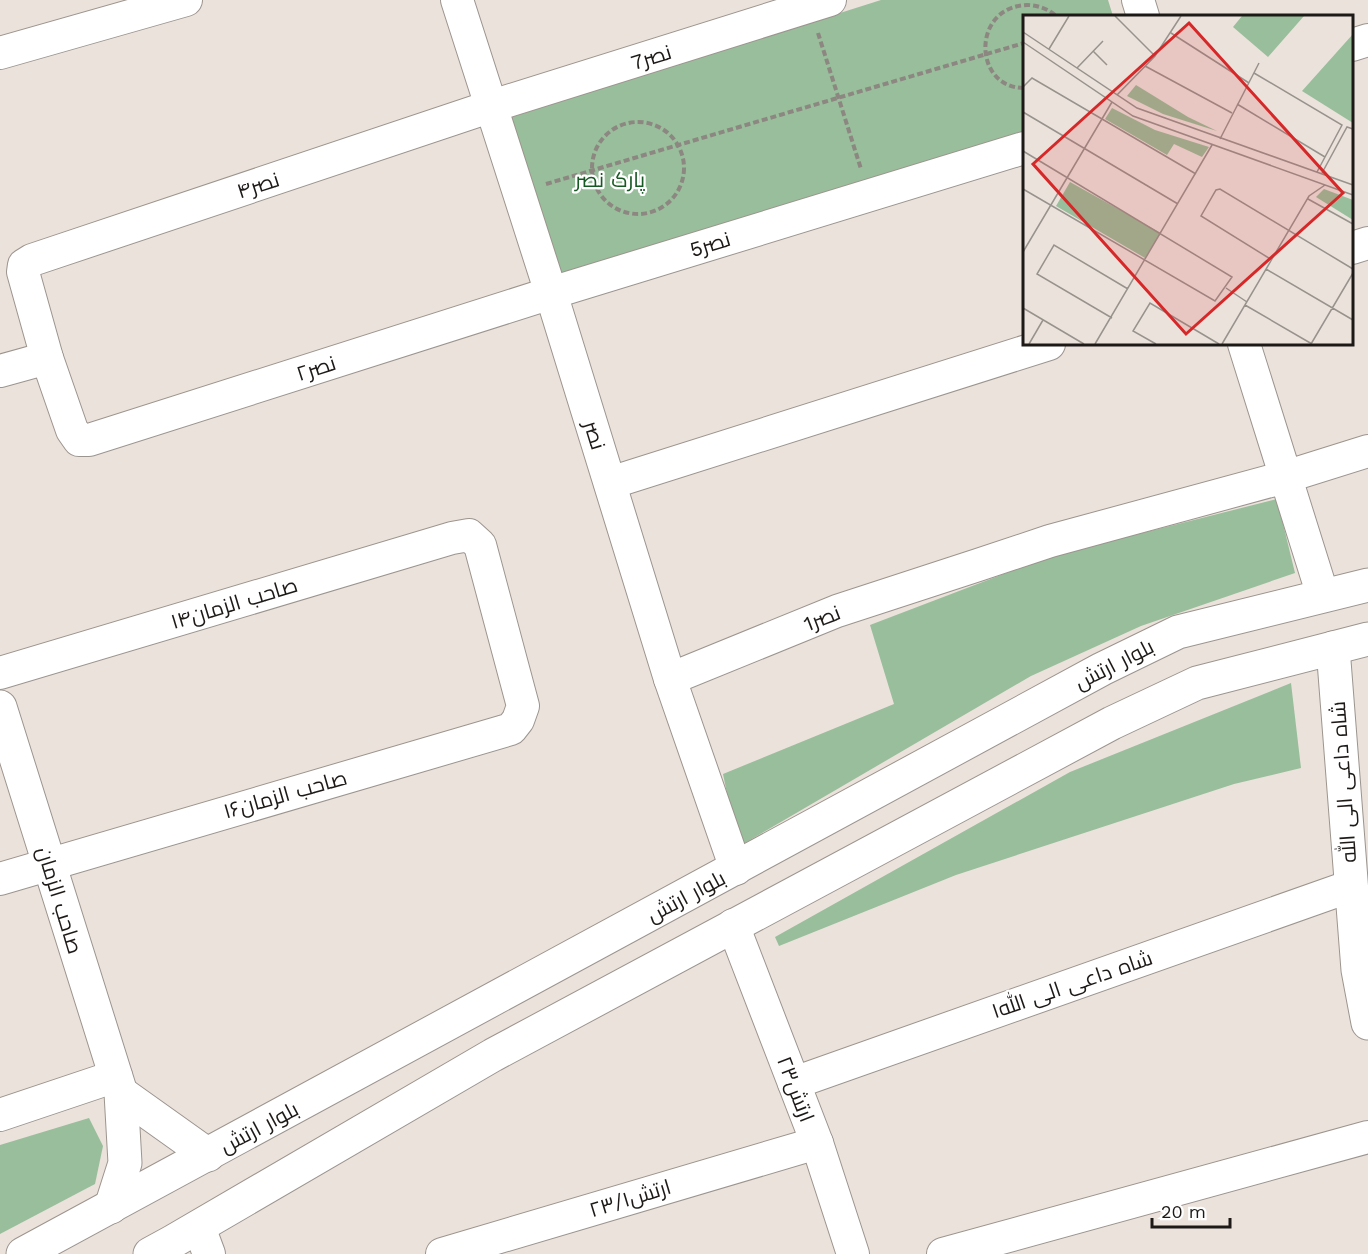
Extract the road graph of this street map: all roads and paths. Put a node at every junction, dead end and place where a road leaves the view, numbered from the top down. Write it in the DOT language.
graph roads {
  1 [pos="186,0"];
  2 [pos="457,0"];
  3 [pos="1138,0"];
  4 [pos="820,3"];
  5 [pos="1054,15"];
  6 [pos="1143,15"];
  7 [pos="1368,40"];
  8 [pos="1023,43"];
  9 [pos="1353,45"];
  10 [pos="0,53"];
  11 [pos="985,55"];
  12 [pos="1023,88"];
  13 [pos="839,98"];
  14 [pos="492,106"];
  15 [pos="679,145"];
  16 [pos="1023,148"];
  17 [pos="591,171"];
  18 [pos="519,192"];
  19 [pos="868,196"];
  20 [pos="1368,243"];
  21 [pos="1353,248"];
  22 [pos="552,293"];
  23 [pos="1046,345"];
  24 [pos="1244,345"];
  25 [pos="46,358"];
  26 [pos="0,371"];
  27 [pos="1368,451"];
  28 [pos="1285,477"];
  29 [pos="610,483"];
  30 [pos="1368,585"];
  31 [pos="1323,596"];
  32 [pos="1368,639"];
  33 [pos="1333,648"];
  34 [pos="0,673"];
  35 [pos="670,679"];
  36 [pos="0,707"];
  37 [pos="518,720"];
  38 [pos="49,863"];
  39 [pos="736,869"];
  40 [pos="0,879"];
  41 [pos="1351,886"];
  42 [pos="733,925"];
  43 [pos="1363,970"];
  44 [pos="1368,1023"];
  45 [pos="794,1083"];
  46 [pos="118,1085"];
  47 [pos="0,1115"];
  48 [pos="1368,1137"];
  49 [pos="818,1143"];
  50 [pos="208,1155"];
  51 [pos="111,1207"];
  52 [pos="181,1246"];
  53 [pos="23,1254"];
  54 [pos="442,1254"];
  55 [pos="853,1254"];
  56 [pos="943,1254"];
  1 -- 10 [label="street"];
  2 -- 14 [label="street, نصر"];
  3 -- 6 [label="street"];
  4 -- 13 [label="path"];
  4 -- 14 [label="street, 7نصر"];
  5 -- 11 [label="path"];
  7 -- 9 [label="street"];
  8 -- 11 [label="path"];
  11 -- 12 [label="path"];
  11 -- 13 [label="path"];
  13 -- 15 [label="path"];
  13 -- 19 [label="path"];
  14 -- 18 [label="street, نصر"];
  14 -- 25 [label="street, ۴نصر"];
  15 -- 17 [label="path"];
  15 -- 17 [label="path"];
  15 -- 17 [label="path"];
  16 -- 19 [label="street, 5نصر"];
  17 -- 18 [label="path"];
  18 -- 22 [label="street, نصر"];
  19 -- 22 [label="street, 5نصر"];
  20 -- 21 [label="street"];
  22 -- 25 [label="street, نصر۲"];
  22 -- 29 [label="street, نصر"];
  23 -- 29 [label="street"];
  24 -- 28 [label="street"];
  25 -- 26 [label="street"];
  27 -- 28 [label="street, 1نصر"];
  28 -- 31 [label="street"];
  28 -- 35 [label="street, 1نصر"];
  29 -- 35 [label="street, نصر"];
  30 -- 31 [label="main road, بلوار ارتش"];
  31 -- 39 [label="main road, بلوار ارتش"];
  32 -- 33 [label="main road"];
  33 -- 41 [label="main road, شاه داعی الی الله"];
  33 -- 42 [label="main road"];
  34 -- 37 [label="street, صاحب الزمان۱۴"];
  35 -- 39 [label="street, نصر"];
  36 -- 38 [label="main road, صاحب الزمان"];
  37 -- 38 [label="street, صاحب الزمان۱۶"];
  38 -- 40 [label="street, صاحب الزمان۱۶"];
  38 -- 46 [label="main road, صاحب الزمان"];
  39 -- 50 [label="main road, بلوار ارتش"];
  41 -- 43 [label="main road, شاه داعی الی الله"];
  41 -- 45 [label="street, شاه داعی الی الله۱"];
  42 -- 45 [label="street, ارتش۲۳"];
  42 -- 52 [label="main road"];
  43 -- 44 [label="main road, شاه داعی الی الله"];
  45 -- 49 [label="street, ارتش۲۳"];
  46 -- 47 [label="street"];
  46 -- 50 [label="main road"];
  46 -- 51 [label="main road, صاحب الزمان"];
  48 -- 56 [label="street"];
  49 -- 54 [label="street, ۲۳/۱ارتش"];
  49 -- 55 [label="street, ارتش۲۳"];
  50 -- 51 [label="main road, بلوار ارتش"];
  51 -- 53 [label="main road, بلوار ارتش"];
}
